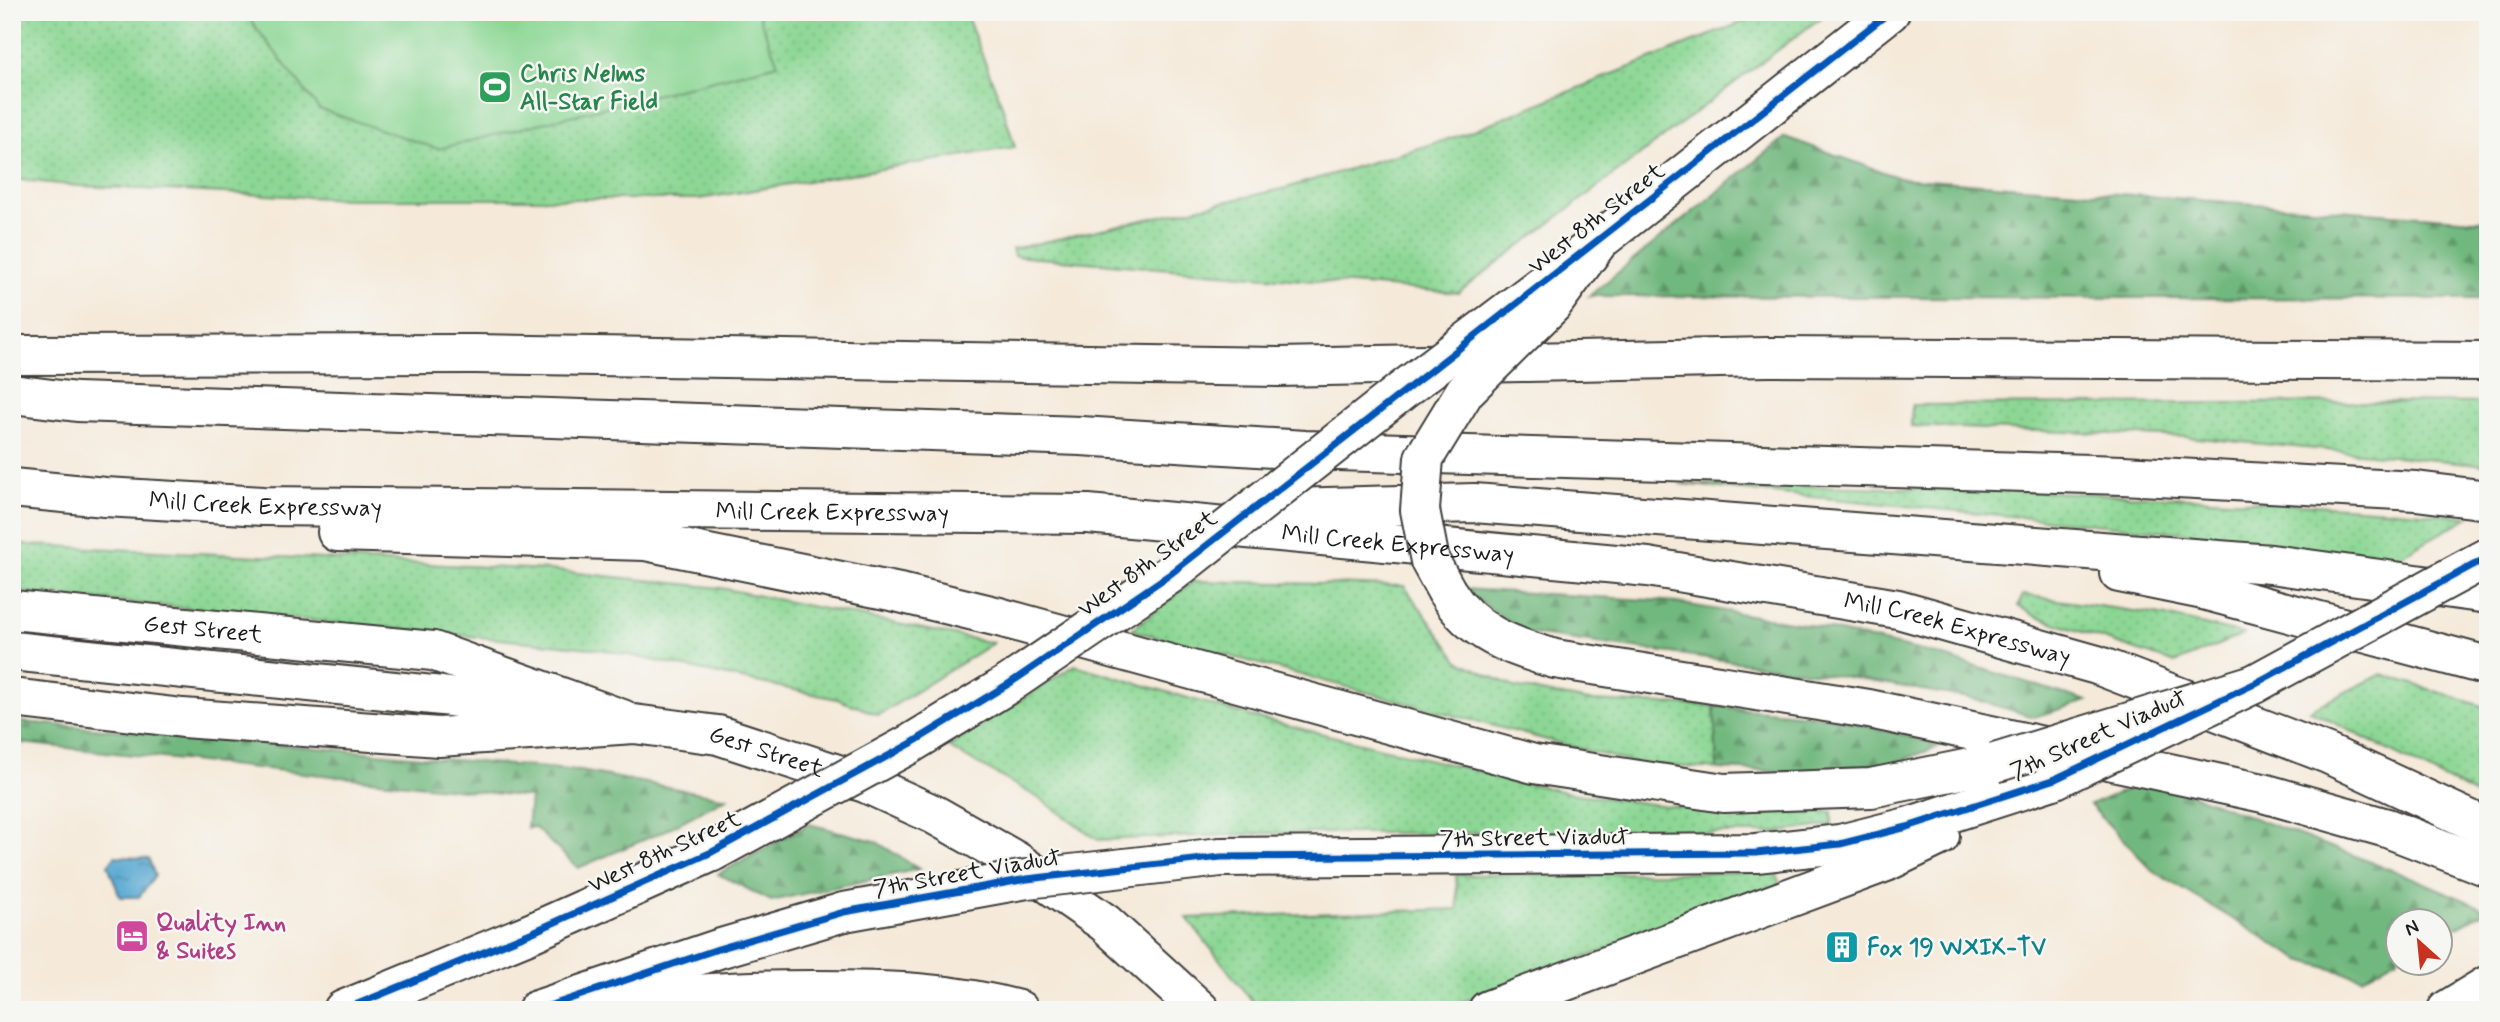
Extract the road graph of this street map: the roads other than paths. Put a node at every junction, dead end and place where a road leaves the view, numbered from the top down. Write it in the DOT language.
graph roads {
  1 [pos="1890,12"];
  2 [pos="1599,241"];
  3 [pos="12,355"];
  4 [pos="2488,361"];
  5 [pos="12,394"];
  6 [pos="12,488"];
  7 [pos="2488,500"];
  8 [pos="263,506"];
  9 [pos="1088,514"];
  10 [pos="1956,539"];
  11 [pos="2488,557"];
  12 [pos="2488,594"];
  13 [pos="12,611"];
  14 [pos="12,651"];
  15 [pos="2488,666"];
  16 [pos="2255,684"];
  17 [pos="12,698"];
  18 [pos="634,724"];
  19 [pos="2053,780"];
  20 [pos="2488,828"];
  21 [pos="2488,867"];
  22 [pos="343,1010"];
  23 [pos="537,1010"];
  24 [pos="586,1010"];
  25 [pos="1019,1010"];
  26 [pos="1200,1010"];
  27 [pos="1488,1010"];
  1 -- 2 [label="main road, West 8th Street"];
  2 -- 21 [label="main road, bridge"];
  2 -- 22 [label="main road, West 8th Street, bridge"];
  3 -- 4 [label="main road"];
  5 -- 7 [label="main road"];
  6 -- 8 [label="main road, Mill Creek Expressway"];
  8 -- 9 [label="main road, Mill Creek Expressway"];
  8 -- 16 [label="main road, bridge"];
  9 -- 10 [label="main road"];
  9 -- 20 [label="main road, Mill Creek Expressway"];
  10 -- 12 [label="main road"];
  10 -- 15 [label="main road"];
  11 -- 16 [label="main road, 7th Street Viaduct, bridge"];
  13 -- 18 [label="main road, Gest Street"];
  14 -- 18 [label="main road"];
  16 -- 19 [label="main road, 7th Street Viaduct, bridge"];
  17 -- 18 [label="main road, Gest Street"];
  18 -- 26 [label="main road, Gest Street"];
  19 -- 23 [label="main road, 7th Street Viaduct, bridge"];
  19 -- 27 [label="main road"];
  24 -- 25 [label="main road"];
}
